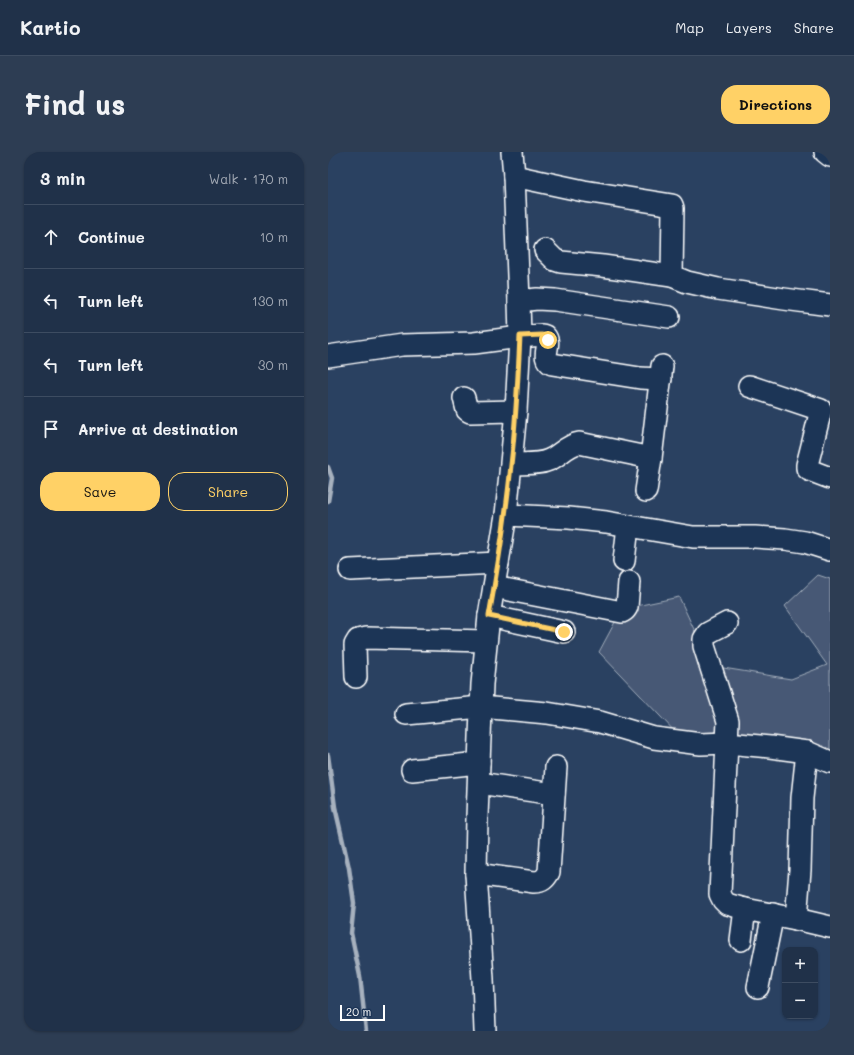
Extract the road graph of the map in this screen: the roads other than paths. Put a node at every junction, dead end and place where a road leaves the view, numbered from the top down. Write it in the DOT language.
graph roads {
  1 [pos="512,152"];
  2 [pos="825,152"];
  3 [pos="830,156"];
  4 [pos="514,176"];
  5 [pos="546,250"];
  6 [pos="672,276"];
  7 [pos="519,300"];
  8 [pos="830,305"];
  9 [pos="669,317"];
  10 [pos="520,336"];
  11 [pos="328,356"];
  12 [pos="749,386"];
  13 [pos="464,398"];
  14 [pos="825,410"];
  15 [pos="516,411"];
  16 [pos="651,458"];
  17 [pos="512,464"];
  18 [pos="830,478"];
  19 [pos="646,491"];
  20 [pos="506,515"];
  21 [pos="628,526"];
  22 [pos="830,550"];
  23 [pos="624,561"];
  24 [pos="498,563"];
  25 [pos="350,570"];
  26 [pos="629,582"];
  27 [pos="494,588"];
  28 [pos="489,616"];
  29 [pos="727,623"];
  30 [pos="564,632"];
  31 [pos="486,642"];
  32 [pos="356,677"];
  33 [pos="481,707"];
  34 [pos="406,714"];
  35 [pos="727,743"];
  36 [pos="807,752"];
  37 [pos="830,762"];
  38 [pos="556,767"];
  39 [pos="412,770"];
  40 [pos="479,773"];
  41 [pos="554,794"];
  42 [pos="476,874"];
  43 [pos="745,909"];
  44 [pos="773,914"];
  45 [pos="796,919"];
  46 [pos="830,928"];
  47 [pos="741,940"];
  48 [pos="758,987"];
  49 [pos="485,1031"];
  1 -- 4 [label="street"];
  2 -- 3 [label="street"];
  4 -- 6 [label="street"];
  4 -- 7 [label="street"];
  5 -- 6 [label="street"];
  6 -- 8 [label="street"];
  7 -- 9 [label="street"];
  7 -- 10 [label="street"];
  10 -- 11 [label="street"];
  10 -- 15 [label="street"];
  10 -- 16 [label="street"];
  12 -- 14 [label="street"];
  13 -- 15 [label="street"];
  14 -- 18 [label="street"];
  15 -- 17 [label="street"];
  16 -- 17 [label="street"];
  16 -- 19 [label="street"];
  17 -- 20 [label="street"];
  20 -- 21 [label="street"];
  20 -- 24 [label="street"];
  21 -- 22 [label="street"];
  21 -- 23 [label="street"];
  24 -- 25 [label="street"];
  24 -- 27 [label="street"];
  26 -- 27 [label="street"];
  27 -- 28 [label="street"];
  28 -- 30 [label="street"];
  28 -- 31 [label="street"];
  29 -- 35 [label="street"];
  31 -- 32 [label="street"];
  31 -- 33 [label="street"];
  33 -- 34 [label="street"];
  33 -- 35 [label="street"];
  33 -- 40 [label="street"];
  35 -- 36 [label="street"];
  35 -- 43 [label="street"];
  36 -- 37 [label="street"];
  36 -- 45 [label="street"];
  38 -- 41 [label="street"];
  39 -- 40 [label="street"];
  40 -- 41 [label="street"];
  40 -- 42 [label="street"];
  41 -- 42 [label="street"];
  42 -- 49 [label="street"];
  43 -- 44 [label="street"];
  43 -- 47 [label="street"];
  44 -- 45 [label="street"];
  44 -- 48 [label="street"];
  45 -- 46 [label="street"];
}
